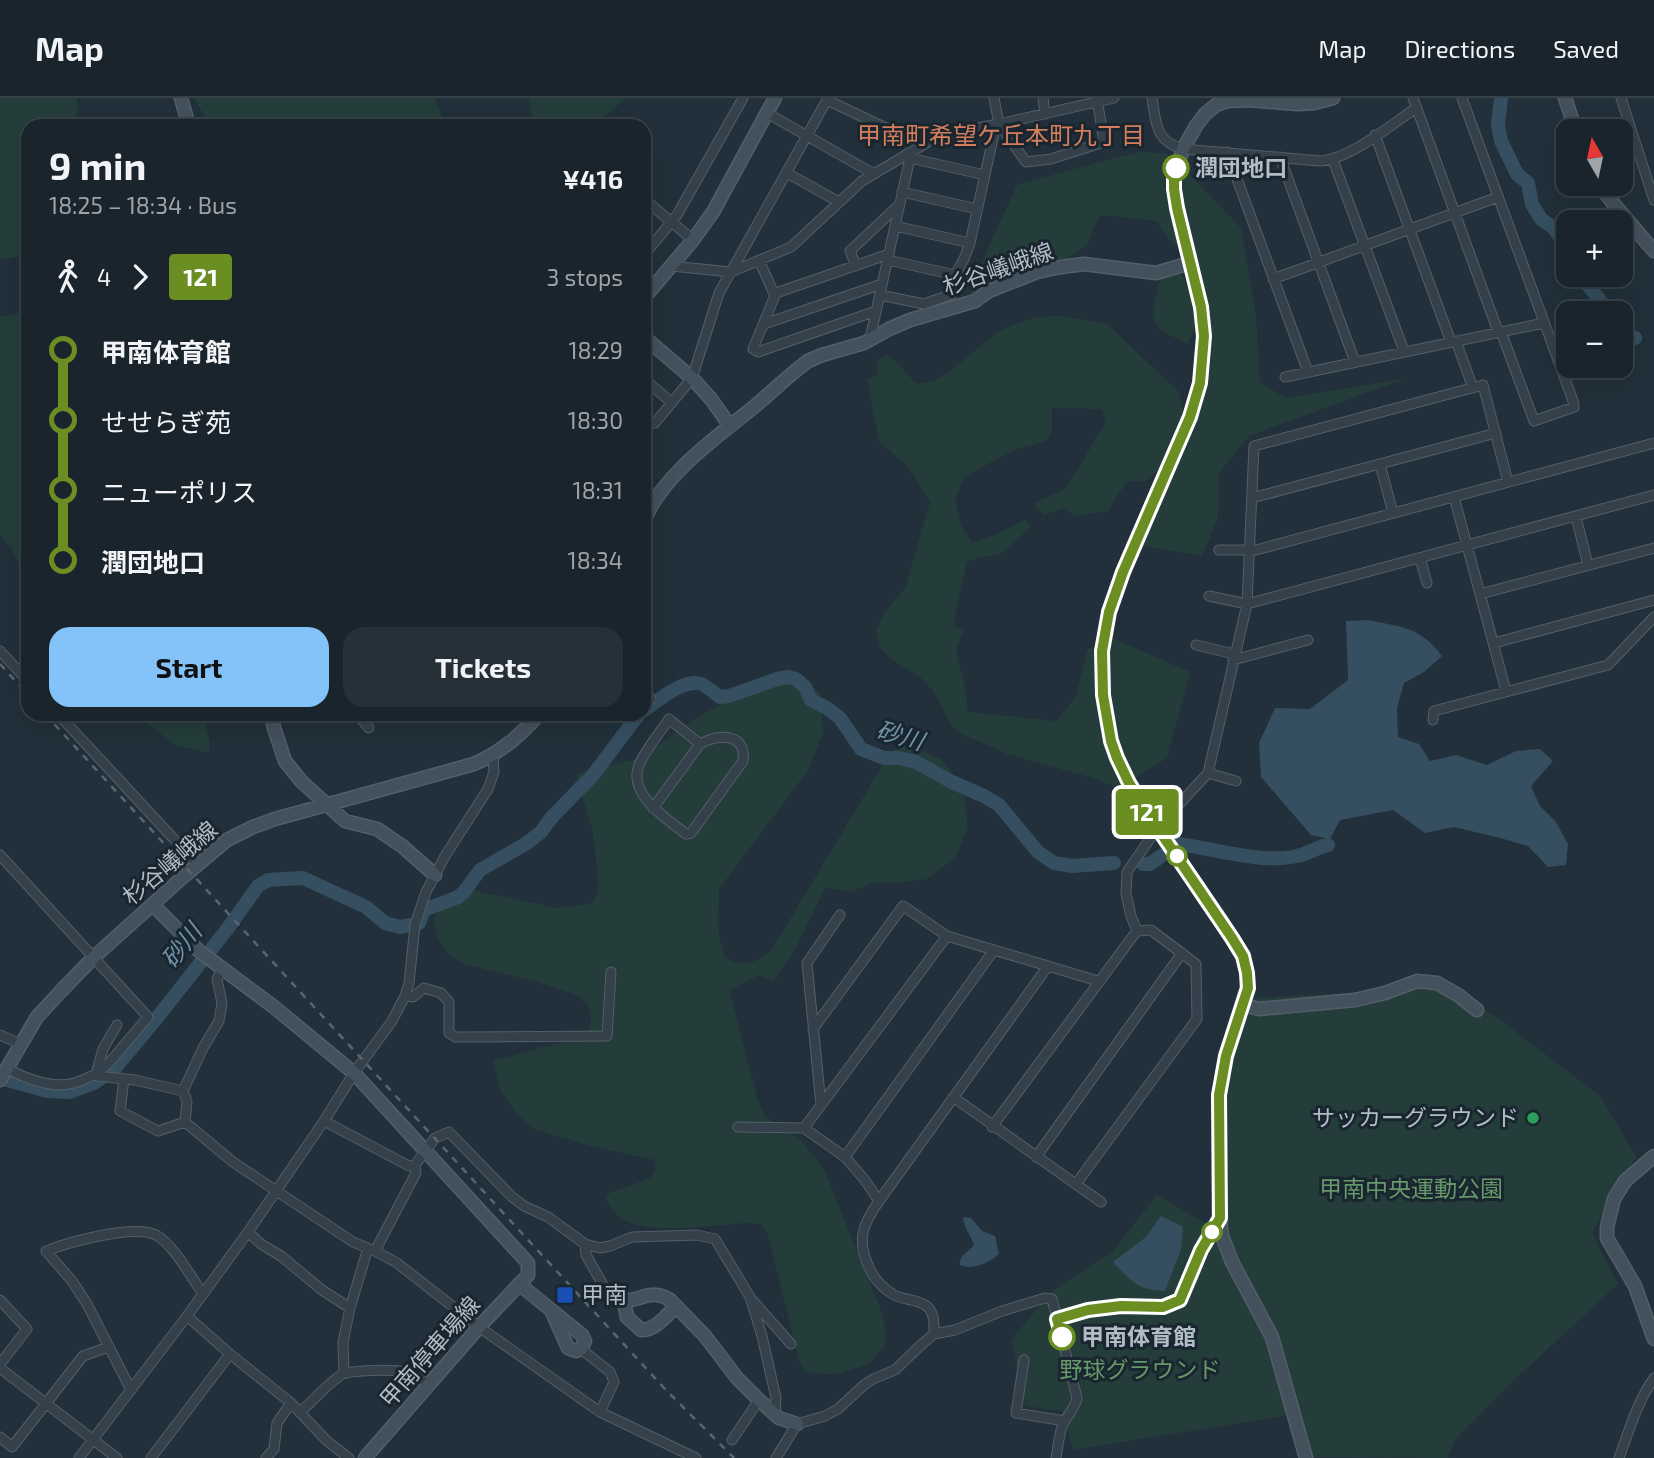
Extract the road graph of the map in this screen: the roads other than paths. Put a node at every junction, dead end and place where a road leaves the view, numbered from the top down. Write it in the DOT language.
graph roads {
  1 [pos="181,98"];
  2 [pos="743,98"];
  3 [pos="775,98"];
  4 [pos="994,98"];
  5 [pos="1042,98"];
  6 [pos="1114,98"];
  7 [pos="1152,98"];
  8 [pos="1333,98"];
  9 [pos="1413,98"];
  10 [pos="1462,98"];
  11 [pos="1564,98"];
  12 [pos="1621,98"];
  13 [pos="827,99"];
  14 [pos="1097,100"];
  15 [pos="1416,108"];
  16 [pos="767,113"];
  17 [pos="1045,114"];
  18 [pos="187,119"];
  19 [pos="1572,119"];
  20 [pos="999,124"];
  21 [pos="938,135"];
  22 [pos="1375,135"];
  23 [pos="807,136"];
  24 [pos="1183,149"];
  25 [pos="1227,152"];
  26 [pos="909,155"];
  27 [pos="1280,157"];
  28 [pos="1333,160"];
  29 [pos="787,173"];
  30 [pos="874,174"];
  31 [pos="985,175"];
  32 [pos="902,192"];
  33 [pos="1607,196"];
  34 [pos="1498,197"];
  35 [pos="1654,200"];
  36 [pos="839,202"];
  37 [pos="901,204"];
  38 [pos="651,205"];
  39 [pos="977,209"];
  40 [pos="1455,211"];
  41 [pos="671,222"];
  42 [pos="895,226"];
  43 [pos="1410,228"];
  44 [pos="693,240"];
  45 [pos="970,243"];
  46 [pos="1364,245"];
  47 [pos="651,246"];
  48 [pos="1654,251"];
  49 [pos="888,257"];
  50 [pos="759,260"];
  51 [pos="1318,262"];
  52 [pos="1191,263"];
  53 [pos="671,266"];
  54 [pos="856,266"];
  55 [pos="731,272"];
  56 [pos="955,275"];
  57 [pos="1273,279"];
  58 [pos="882,284"];
  59 [pos="651,290"];
  60 [pos="880,295"];
  61 [pos="775,296"];
  62 [pos="876,311"];
  63 [pos="1544,323"];
  64 [pos="764,324"];
  65 [pos="1500,331"];
  66 [pos="870,340"];
  67 [pos="1454,341"];
  68 [pos="651,343"];
  69 [pos="1404,351"];
  70 [pos="1355,362"];
  71 [pos="1308,372"];
  72 [pos="1285,377"];
  73 [pos="692,378"];
  74 [pos="651,385"];
  75 [pos="1473,387"];
  76 [pos="671,403"];
  77 [pos="651,422"];
  78 [pos="730,426"];
  79 [pos="1496,433"];
  80 [pos="1654,443"];
  81 [pos="1380,464"];
  82 [pos="1508,482"];
  83 [pos="1654,495"];
  84 [pos="1454,497"];
  85 [pos="1252,498"];
  86 [pos="651,508"];
  87 [pos="1393,513"];
  88 [pos="1576,517"];
  89 [pos="1467,545"];
  90 [pos="1654,548"];
  91 [pos="1219,550"];
  92 [pos="1249,551"];
  93 [pos="1420,558"];
  94 [pos="1588,565"];
  95 [pos="1427,583"];
  96 [pos="1480,594"];
  97 [pos="1209,596"];
  98 [pos="1654,600"];
  99 [pos="1247,604"];
  100 [pos="1654,617"];
  101 [pos="1308,640"];
  102 [pos="1494,643"];
  103 [pos="1196,645"];
  104 [pos="0,651"];
  105 [pos="1234,657"];
  106 [pos="21,674"];
  107 [pos="1506,691"];
  108 [pos="1433,720"];
  109 [pos="64,721"];
  110 [pos="272,721"];
  111 [pos="363,721"];
  112 [pos="533,721"];
  113 [pos="369,728"];
  114 [pos="700,744"];
  115 [pos="493,755"];
  116 [pos="1208,773"];
  117 [pos="1236,781"];
  118 [pos="327,805"];
  119 [pos="653,808"];
  120 [pos="1158,827"];
  121 [pos="0,855"];
  122 [pos="198,865"];
  123 [pos="435,875"];
  124 [pos="153,905"];
  125 [pos="841,915"];
  126 [pos="1137,932"];
  127 [pos="947,936"];
  128 [pos="994,950"];
  129 [pos="1182,953"];
  130 [pos="94,957"];
  131 [pos="217,965"];
  132 [pos="1048,966"];
  133 [pos="611,972"];
  134 [pos="1098,981"];
  135 [pos="405,996"];
  136 [pos="1244,1004"];
  137 [pos="1477,1010"];
  138 [pos="117,1026"];
  139 [pos="813,1029"];
  140 [pos="0,1035"];
  141 [pos="21,1044"];
  142 [pos="354,1073"];
  143 [pos="4,1074"];
  144 [pos="96,1075"];
  145 [pos="124,1079"];
  146 [pos="183,1091"];
  147 [pos="953,1097"];
  148 [pos="821,1104"];
  149 [pos="324,1121"];
  150 [pos="186,1122"];
  151 [pos="992,1126"];
  152 [pos="738,1127"];
  153 [pos="804,1128"];
  154 [pos="425,1150"];
  155 [pos="1654,1156"];
  156 [pos="845,1157"];
  157 [pos="1036,1157"];
  158 [pos="415,1165"];
  159 [pos="1076,1184"];
  160 [pos="276,1190"];
  161 [pos="878,1201"];
  162 [pos="1101,1202"];
  163 [pos="1220,1218"];
  164 [pos="248,1232"];
  165 [pos="584,1244"];
  166 [pos="371,1249"];
  167 [pos="524,1279"];
  168 [pos="203,1294"];
  169 [pos="608,1294"];
  170 [pos="750,1297"];
  171 [pos="0,1300"];
  172 [pos="624,1301"];
  173 [pos="676,1306"];
  174 [pos="350,1308"];
  175 [pos="187,1316"];
  176 [pos="1057,1319"];
  177 [pos="479,1328"];
  178 [pos="934,1334"];
  179 [pos="1654,1339"];
  180 [pos="791,1344"];
  181 [pos="108,1347"];
  182 [pos="581,1349"];
  183 [pos="230,1354"];
  184 [pos="1024,1360"];
  185 [pos="0,1366"];
  186 [pos="344,1373"];
  187 [pos="1654,1378"];
  188 [pos="430,1384"];
  189 [pos="131,1390"];
  190 [pos="759,1400"];
  191 [pos="46,1402"];
  192 [pos="291,1403"];
  193 [pos="300,1412"];
  194 [pos="600,1412"];
  195 [pos="775,1415"];
  196 [pos="1065,1421"];
  197 [pos="797,1424"];
  198 [pos="0,1437"];
  199 [pos="93,1440"];
  200 [pos="732,1440"];
  201 [pos="79,1458"];
  202 [pos="117,1458"];
  203 [pos="151,1458"];
  204 [pos="266,1458"];
  205 [pos="349,1458"];
  206 [pos="365,1458"];
  207 [pos="696,1458"];
  208 [pos="776,1458"];
  209 [pos="1056,1458"];
  210 [pos="1306,1458"];
  211 [pos="1619,1458"];
  1 -- 18 [label="street"];
  2 -- 41 [label="street"];
  3 -- 16 [label="street"];
  4 -- 20 [label="street"];
  5 -- 17 [label="street"];
  6 -- 14 [label="street"];
  7 -- 24 [label="street"];
  8 -- 24 [label="street"];
  9 -- 15 [label="street"];
  10 -- 34 [label="street"];
  11 -- 19 [label="street"];
  12 -- 35 [label="street"];
  13 -- 21 [label="street"];
  13 -- 23 [label="street"];
  14 -- 17 [label="street"];
  14 -- 20 [label="street"];
  15 -- 22 [label="street"];
  15 -- 40 [label="street"];
  16 -- 23 [label="street"];
  16 -- 44 [label="street"];
  17 -- 20 [label="street"];
  20 -- 21 [label="street"];
  20 -- 31 [label="street"];
  21 -- 26 [label="street"];
  22 -- 28 [label="street"];
  22 -- 43 [label="street"];
  23 -- 29 [label="street"];
  23 -- 30 [label="street"];
  24 -- 25 [label="street"];
  24 -- 52 [label="street"];
  25 -- 27 [label="street"];
  25 -- 57 [label="street"];
  26 -- 30 [label="street"];
  26 -- 31 [label="street"];
  26 -- 32 [label="street"];
  27 -- 28 [label="street"];
  27 -- 51 [label="street"];
  28 -- 46 [label="street"];
  29 -- 36 [label="street"];
  29 -- 55 [label="street"];
  30 -- 36 [label="street"];
  31 -- 39 [label="street"];
  32 -- 37 [label="street"];
  32 -- 39 [label="street"];
  33 -- 48 [label="street"];
  34 -- 40 [label="street"];
  34 -- 63 [label="street"];
  36 -- 50 [label="street"];
  37 -- 42 [label="street"];
  37 -- 54 [label="street"];
  38 -- 41 [label="street"];
  39 -- 45 [label="street"];
  40 -- 43 [label="street"];
  40 -- 65 [label="street"];
  41 -- 44 [label="street"];
  41 -- 47 [label="street"];
  42 -- 45 [label="street"];
  42 -- 49 [label="street"];
  43 -- 46 [label="street"];
  43 -- 67 [label="street"];
  44 -- 53 [label="street"];
  45 -- 56 [label="street"];
  46 -- 51 [label="street"];
  46 -- 69 [label="street"];
  49 -- 54 [label="street"];
  49 -- 56 [label="street"];
  49 -- 58 [label="street"];
  50 -- 55 [label="street"];
  50 -- 61 [label="street"];
  51 -- 57 [label="street"];
  51 -- 70 [label="street"];
  52 -- 66 [label="street, 杉谷嶬峨線"];
  52 -- 120 [label="street"];
  53 -- 55 [label="street"];
  53 -- 59 [label="street"];
  54 -- 61 [label="street"];
  55 -- 73 [label="street"];
  56 -- 60 [label="street"];
  57 -- 71 [label="street"];
  58 -- 60 [label="street"];
  58 -- 64 [label="street"];
  60 -- 62 [label="street"];
  61 -- 64 [label="street"];
  62 -- 64 [label="street"];
  62 -- 66 [label="street"];
  63 -- 65 [label="street"];
  63 -- 65 [label="street"];
  65 -- 67 [label="street"];
  66 -- 78 [label="street, 杉谷嶬峨線"];
  67 -- 69 [label="street"];
  67 -- 75 [label="street"];
  68 -- 73 [label="street"];
  69 -- 70 [label="street"];
  70 -- 71 [label="street"];
  71 -- 72 [label="street"];
  73 -- 76 [label="street"];
  73 -- 78 [label="street"];
  74 -- 76 [label="street"];
  75 -- 79 [label="street"];
  75 -- 85 [label="street"];
  76 -- 77 [label="street"];
  78 -- 86 [label="street, 杉谷嶬峨線"];
  79 -- 81 [label="street"];
  79 -- 82 [label="street"];
  80 -- 82 [label="street"];
  81 -- 85 [label="street"];
  81 -- 87 [label="street"];
  82 -- 84 [label="street"];
  83 -- 88 [label="street"];
  84 -- 87 [label="street"];
  84 -- 89 [label="street"];
  85 -- 92 [label="street"];
  87 -- 92 [label="street"];
  88 -- 89 [label="street"];
  88 -- 94 [label="street"];
  89 -- 93 [label="street"];
  89 -- 96 [label="street"];
  90 -- 94 [label="street"];
  91 -- 92 [label="street"];
  92 -- 99 [label="street"];
  93 -- 95 [label="street"];
  93 -- 99 [label="street"];
  94 -- 96 [label="street"];
  96 -- 102 [label="street"];
  97 -- 99 [label="street"];
  98 -- 102 [label="street"];
  99 -- 105 [label="street"];
  100 -- 107 [label="street"];
  101 -- 105 [label="street"];
  102 -- 107 [label="street"];
  103 -- 105 [label="street"];
  104 -- 106 [label="street"];
  105 -- 116 [label="street"];
  107 -- 108 [label="street"];
  109 -- 122 [label="street"];
  110 -- 118 [label="street"];
  111 -- 113 [label="street"];
  112 -- 115 [label="street, 杉谷嶬峨線"];
  114 -- 119 [label="street"];
  114 -- 119 [label="street"];
  114 -- 119 [label="street"];
  115 -- 118 [label="street, 杉谷嶬峨線"];
  115 -- 123 [label="street"];
  116 -- 117 [label="street"];
  116 -- 120 [label="street"];
  118 -- 122 [label="street, 杉谷嶬峨線"];
  118 -- 123 [label="street"];
  120 -- 126 [label="street"];
  120 -- 136 [label="street"];
  121 -- 130 [label="street"];
  122 -- 124 [label="street, 杉谷嶬峨線"];
  123 -- 135 [label="street"];
  124 -- 130 [label="street, 杉谷嶬峨線"];
  124 -- 131 [label="street"];
  125 -- 139 [label="street"];
  126 -- 129 [label="street"];
  126 -- 134 [label="street"];
  127 -- 128 [label="street"];
  127 -- 139 [label="street"];
  127 -- 148 [label="street"];
  128 -- 132 [label="street"];
  128 -- 156 [label="street"];
  129 -- 157 [label="street"];
  129 -- 159 [label="street"];
  130 -- 141 [label="street, 杉谷嶬峨線"];
  130 -- 144 [label="street"];
  131 -- 142 [label="street"];
  131 -- 146 [label="street"];
  132 -- 134 [label="street"];
  132 -- 147 [label="street"];
  133 -- 135 [label="street"];
  134 -- 151 [label="street"];
  135 -- 142 [label="street"];
  136 -- 137 [label="street"];
  136 -- 163 [label="street"];
  138 -- 144 [label="street"];
  139 -- 148 [label="street"];
  140 -- 141 [label="street"];
  141 -- 143 [label="street, 杉谷嶬峨線"];
  142 -- 149 [label="street"];
  142 -- 154 [label="street"];
  143 -- 144 [label="street"];
  144 -- 145 [label="street"];
  145 -- 146 [label="street"];
  145 -- 150 [label="street"];
  146 -- 150 [label="street"];
  147 -- 151 [label="street"];
  147 -- 161 [label="street"];
  148 -- 153 [label="street"];
  149 -- 158 [label="street"];
  149 -- 160 [label="street"];
  150 -- 160 [label="street"];
  151 -- 157 [label="street"];
  152 -- 153 [label="street"];
  153 -- 156 [label="street"];
  154 -- 158 [label="street"];
  154 -- 165 [label="street"];
  154 -- 167 [label="street"];
  155 -- 179 [label="street"];
  156 -- 161 [label="street"];
  157 -- 159 [label="street"];
  158 -- 166 [label="street"];
  159 -- 162 [label="street"];
  160 -- 164 [label="street"];
  160 -- 166 [label="street"];
  161 -- 178 [label="street"];
  163 -- 176 [label="street"];
  163 -- 210 [label="street"];
  164 -- 168 [label="street"];
  164 -- 174 [label="street"];
  165 -- 169 [label="street"];
  165 -- 170 [label="street"];
  166 -- 174 [label="street"];
  166 -- 177 [label="street"];
  167 -- 177 [label="street, 甲南停車場線"];
  167 -- 182 [label="street"];
  168 -- 175 [label="street"];
  168 -- 181 [label="street"];
  169 -- 172 [label="street"];
  170 -- 180 [label="street"];
  170 -- 195 [label="street"];
  171 -- 185 [label="street"];
  172 -- 173 [label="street"];
  172 -- 173 [label="street"];
  173 -- 190 [label="street"];
  174 -- 186 [label="street"];
  175 -- 183 [label="street"];
  175 -- 189 [label="street"];
  176 -- 178 [label="street"];
  176 -- 196 [label="street"];
  177 -- 188 [label="street, 甲南停車場線"];
  177 -- 194 [label="street"];
  178 -- 197 [label="street"];
  181 -- 189 [label="street"];
  181 -- 191 [label="street"];
  182 -- 194 [label="street"];
  183 -- 192 [label="street"];
  183 -- 203 [label="street"];
  184 -- 196 [label="street"];
  185 -- 191 [label="street"];
  186 -- 188 [label="street"];
  186 -- 193 [label="street"];
  187 -- 211 [label="street"];
  188 -- 206 [label="street, 甲南停車場線"];
  189 -- 199 [label="street"];
  190 -- 195 [label="street"];
  190 -- 200 [label="street"];
  191 -- 198 [label="street"];
  191 -- 199 [label="street"];
  192 -- 193 [label="street"];
  192 -- 204 [label="street"];
  193 -- 205 [label="street"];
  194 -- 207 [label="street"];
  195 -- 197 [label="street"];
  196 -- 209 [label="street"];
  197 -- 208 [label="street"];
  199 -- 201 [label="street"];
  199 -- 202 [label="street"];
}
